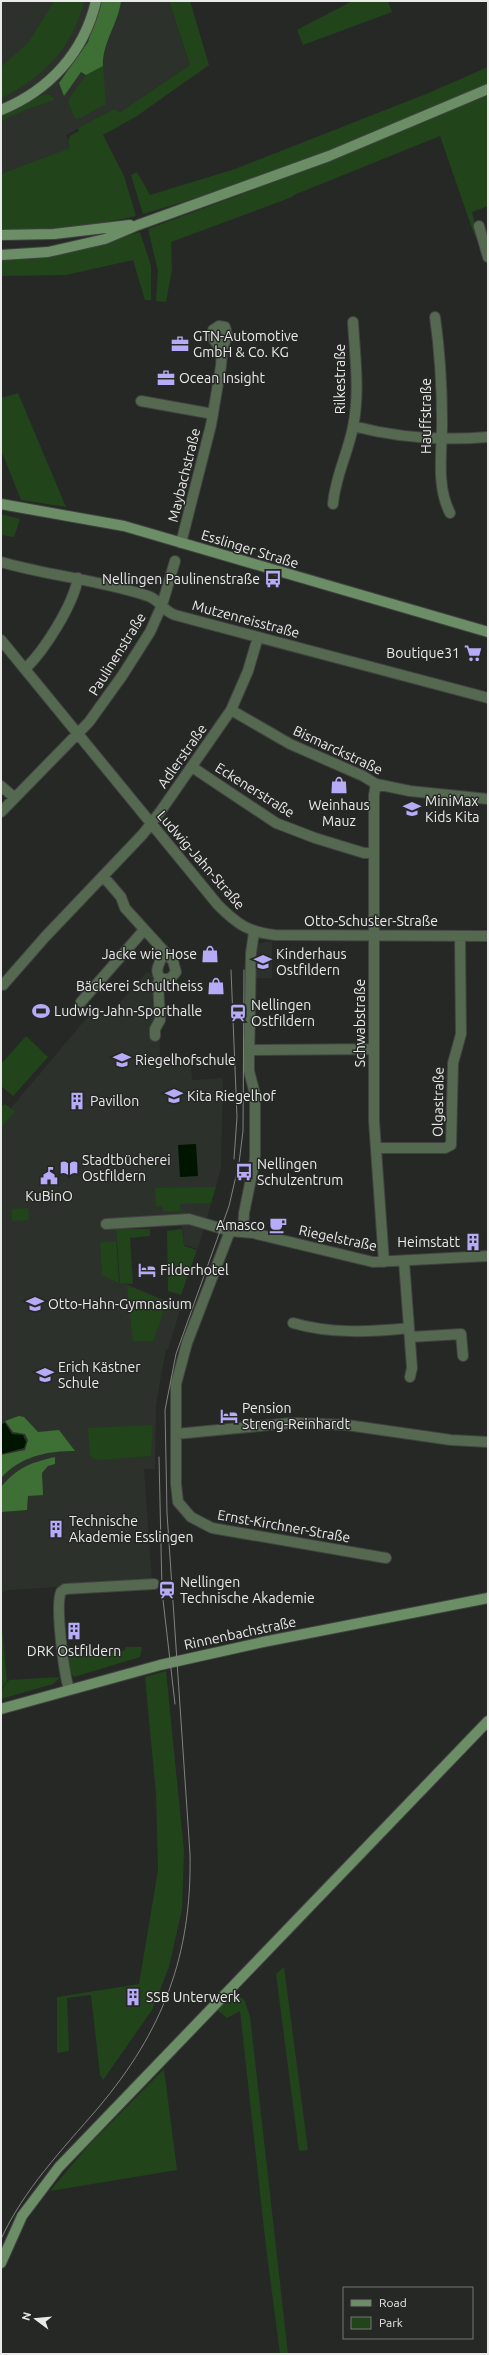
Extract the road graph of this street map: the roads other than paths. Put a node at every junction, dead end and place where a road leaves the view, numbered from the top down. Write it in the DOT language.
graph roads {
  1 [pos="96,1"];
  2 [pos="488,90"];
  3 [pos="1,110"];
  4 [pos="138,225"];
  5 [pos="479,226"];
  6 [pos="1,235"];
  7 [pos="1,255"];
  8 [pos="488,257"];
  9 [pos="435,317"];
  10 [pos="353,322"];
  11 [pos="222,350"];
  12 [pos="141,401"];
  13 [pos="213,414"];
  14 [pos="354,426"];
  15 [pos="488,438"];
  16 [pos="440,440"];
  17 [pos="1,504"];
  18 [pos="333,504"];
  19 [pos="450,513"];
  20 [pos="180,544"];
  21 [pos="175,561"];
  22 [pos="1,562"];
  23 [pos="78,578"];
  24 [pos="162,605"];
  25 [pos="488,632"];
  26 [pos="258,637"];
  27 [pos="3,647"];
  28 [pos="25,669"];
  29 [pos="488,698"];
  30 [pos="231,710"];
  31 [pos="78,734"];
  32 [pos="192,767"];
  33 [pos="376,784"];
  34 [pos="1,786"];
  35 [pos="15,798"];
  36 [pos="488,799"];
  37 [pos="1,812"];
  38 [pos="151,824"];
  39 [pos="374,853"];
  40 [pos="103,876"];
  41 [pos="144,930"];
  42 [pos="254,932"];
  43 [pos="374,936"];
  44 [pos="460,936"];
  45 [pos="488,936"];
  46 [pos="164,951"];
  47 [pos="161,979"];
  48 [pos="3,985"];
  49 [pos="81,1002"];
  50 [pos="156,1036"];
  51 [pos="374,1049"];
  52 [pos="249,1050"];
  53 [pos="376,1148"];
  54 [pos="106,1224"];
  55 [pos="230,1231"];
  56 [pos="243,1232"];
  57 [pos="488,1256"];
  58 [pos="404,1261"];
  59 [pos="384,1262"];
  60 [pos="293,1323"];
  61 [pos="409,1332"];
  62 [pos="463,1356"];
  63 [pos="410,1378"];
  64 [pos="176,1434"];
  65 [pos="488,1442"];
  66 [pos="386,1558"];
  67 [pos="154,1584"];
  68 [pos="488,1598"];
  69 [pos="69,1689"];
  70 [pos="1,1709"];
  71 [pos="488,1721"];
  72 [pos="1,2262"];
  1 -- 3 [label="main road"];
  2 -- 4 [label="main road"];
  4 -- 6 [label="main road"];
  4 -- 7 [label="main road"];
  5 -- 8 [label="street"];
  9 -- 16 [label="street, Hauffstraße"];
  10 -- 14 [label="street, Rilkestraße"];
  11 -- 13 [label="street, Maybachstraße"];
  12 -- 13 [label="street, Maybachstraße"];
  13 -- 20 [label="street, Maybachstraße"];
  14 -- 16 [label="street"];
  14 -- 18 [label="street, Rilkestraße"];
  15 -- 16 [label="street"];
  16 -- 19 [label="street, Hauffstraße"];
  17 -- 20 [label="main road, Esslinger Straße"];
  20 -- 25 [label="main road, Esslinger Straße"];
  21 -- 24 [label="street, Paulinenstraße"];
  22 -- 23 [label="street, Mutzenreisstraße"];
  23 -- 24 [label="street, Mutzenreisstraße"];
  23 -- 28 [label="street"];
  24 -- 26 [label="street, Mutzenreisstraße"];
  24 -- 31 [label="street, Paulinenstraße"];
  26 -- 29 [label="street, Mutzenreisstraße"];
  26 -- 30 [label="street, Adlerstraße"];
  27 -- 28 [label="street, Ludwig-Jahn-Straße"];
  28 -- 31 [label="street, Ludwig-Jahn-Straße"];
  30 -- 32 [label="street, Adlerstraße"];
  30 -- 33 [label="street, Bismarckstraße"];
  31 -- 35 [label="street, Paulinenstraße"];
  31 -- 38 [label="street, Ludwig-Jahn-Straße"];
  32 -- 38 [label="street, Adlerstraße"];
  32 -- 39 [label="street, Eckenerstraße"];
  33 -- 36 [label="street, Bismarckstraße"];
  33 -- 39 [label="street, Schwabstraße"];
  34 -- 35 [label="street"];
  35 -- 37 [label="street, Paulinenstraße"];
  38 -- 40 [label="street, Adlerstraße"];
  38 -- 42 [label="street, Ludwig-Jahn-Straße"];
  39 -- 43 [label="street, Schwabstraße"];
  40 -- 41 [label="street"];
  40 -- 48 [label="street, Adlerstraße"];
  41 -- 46 [label="street"];
  41 -- 49 [label="street"];
  42 -- 43 [label="street, Otto-Schuster-Straße"];
  42 -- 52 [label="street"];
  43 -- 44 [label="street, Otto-Schuster-Straße"];
  43 -- 51 [label="street, Schwabstraße"];
  44 -- 45 [label="street, Otto-Schuster-Straße"];
  44 -- 53 [label="street, Olgastraße"];
  46 -- 47 [label="street"];
  46 -- 47 [label="street"];
  47 -- 50 [label="street"];
  51 -- 52 [label="street"];
  51 -- 53 [label="street, Schwabstraße"];
  52 -- 56 [label="street"];
  53 -- 59 [label="street, Schwabstraße"];
  54 -- 55 [label="street, Riegelstraße"];
  55 -- 56 [label="street, Riegelstraße"];
  55 -- 64 [label="street, Ernst-Kirchner-Straße"];
  56 -- 59 [label="street, Riegelstraße"];
  57 -- 58 [label="street, Riegelstraße"];
  58 -- 59 [label="street, Riegelstraße"];
  58 -- 61 [label="street"];
  60 -- 61 [label="street"];
  61 -- 62 [label="street"];
  61 -- 63 [label="street"];
  64 -- 65 [label="street"];
  64 -- 66 [label="street, Ernst-Kirchner-Straße"];
  67 -- 69 [label="street"];
  68 -- 69 [label="main road, Rinnenbachstraße"];
  69 -- 70 [label="main road, Rinnenbachstraße"];
  71 -- 72 [label="main road"];
}
